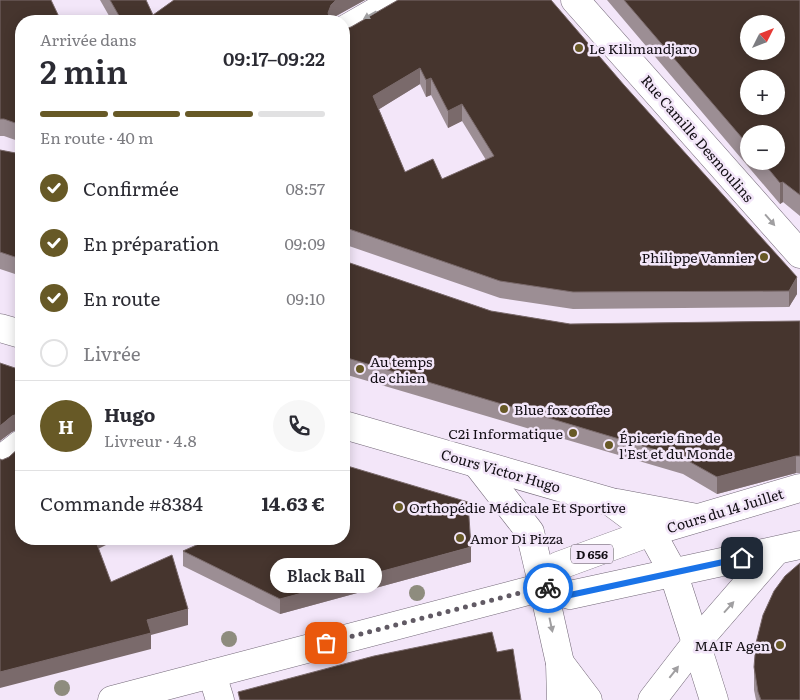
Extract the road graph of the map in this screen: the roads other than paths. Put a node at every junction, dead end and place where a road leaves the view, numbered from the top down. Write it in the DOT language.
graph roads {
  1 [pos="396,0"];
  2 [pos="575,0"];
  3 [pos="350,27"];
  4 [pos="800,254"];
  5 [pos="0,328"];
  6 [pos="15,332"];
  7 [pos="350,427"];
  8 [pos="15,449"];
  9 [pos="0,460"];
  10 [pos="477,464"];
  11 [pos="800,488"];
  12 [pos="611,502"];
  13 [pos="697,518"];
  14 [pos="651,532"];
  15 [pos="787,549"];
  16 [pos="673,572"];
  17 [pos="543,587"];
  18 [pos="696,643"];
  19 [pos="560,663"];
  20 [pos="212,674"];
  21 [pos="112,700"];
  22 [pos="220,700"];
  23 [pos="561,700"];
  24 [pos="588,700"];
  25 [pos="652,700"];
  26 [pos="714,700"];
  1 -- 3 [label="main road, one-way"];
  2 -- 4 [label="main road, Rue Camille Desmoulins, one-way"];
  5 -- 6 [label="main road"];
  7 -- 10 [label="main road, Cours Victor Hugo"];
  8 -- 9 [label="main road"];
  10 -- 12 [label="main road, Cours Victor Hugo"];
  10 -- 17 [label="main road"];
  11 -- 13 [label="main road, Cours du 14 Juillet / D 656"];
  12 -- 13 [label="main road"];
  12 -- 14 [label="main road, Cours Victor Hugo"];
  13 -- 14 [label="main road, Cours du 14 Juillet / D 656"];
  14 -- 16 [label="main road"];
  14 -- 17 [label="main road, D 656"];
  15 -- 16 [label="main road"];
  18 -- 15 [label="main road, one-way"];
  16 -- 17 [label="main road"];
  16 -- 18 [label="main road"];
  17 -- 19 [label="main road, one-way"];
  17 -- 20 [label="main road"];
  25 -- 18 [label="main road, one-way"];
  18 -- 26 [label="main road"];
  19 -- 23 [label="main road"];
  19 -- 24 [label="main road"];
  20 -- 21 [label="main road"];
  20 -- 22 [label="main road"];
}
